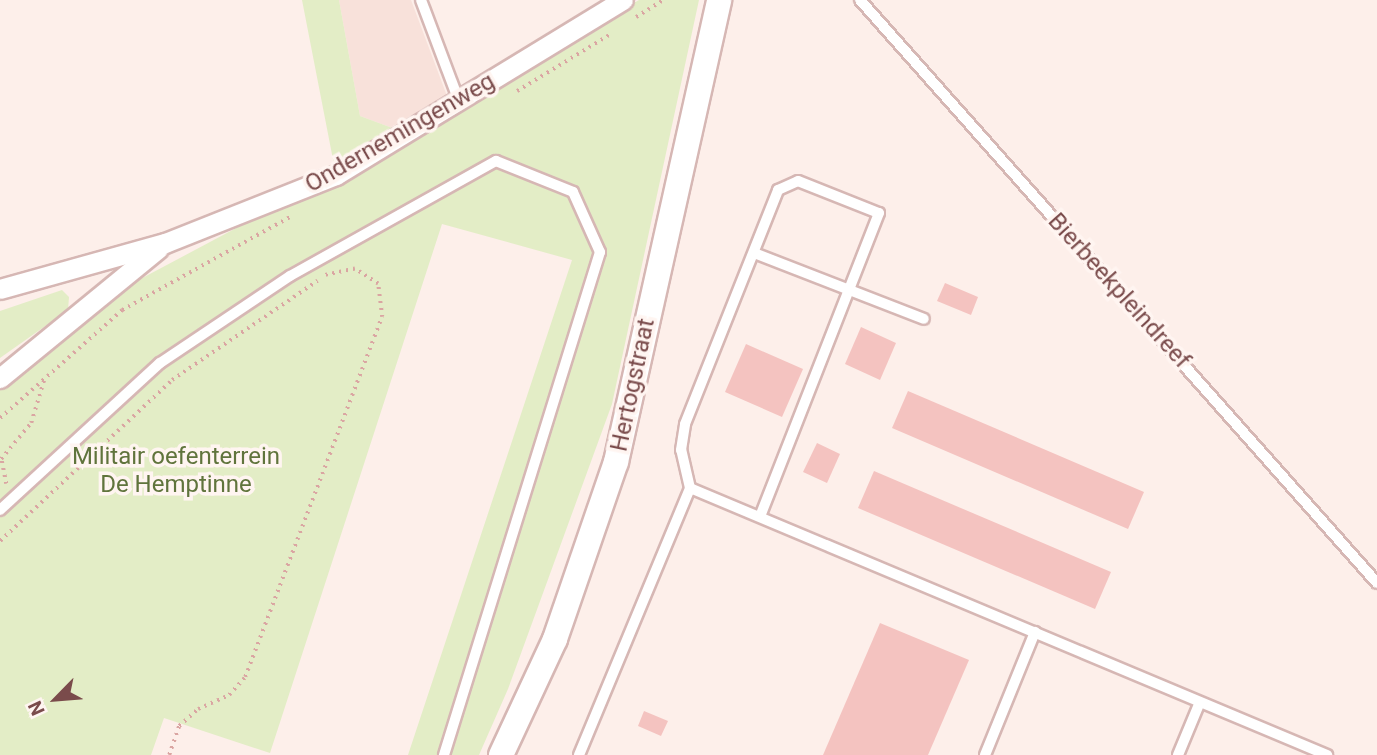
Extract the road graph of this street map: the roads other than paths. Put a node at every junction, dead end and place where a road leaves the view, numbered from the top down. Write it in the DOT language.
graph roads {
  1 [pos="421,0"];
  2 [pos="623,0"];
  3 [pos="719,0"];
  4 [pos="860,0"];
  5 [pos="459,101"];
  6 [pos="165,243"];
  7 [pos="754,253"];
  8 [pos="0,289"];
  9 [pos="849,291"];
  10 [pos="924,319"];
  11 [pos="0,378"];
  12 [pos="690,488"];
  13 [pos="0,510"];
  14 [pos="760,517"];
  15 [pos="1377,583"];
  16 [pos="1035,632"];
  17 [pos="1200,702"];
  18 [pos="444,755"];
  19 [pos="501,755"];
  20 [pos="579,755"];
  21 [pos="985,755"];
  22 [pos="1178,755"];
  23 [pos="1327,755"];
  1 -- 5 [label="lane"];
  2 -- 5 [label="street, Ondernemingenweg"];
  3 -- 19 [label="street, Hertogstraat"];
  4 -- 15 [label="lane, Bierbeekpleindreef"];
  5 -- 6 [label="street, Ondernemingenweg"];
  6 -- 8 [label="street, Ondernemingenweg"];
  6 -- 11 [label="street, Ondernemingenweg"];
  7 -- 9 [label="lane"];
  7 -- 9 [label="lane"];
  7 -- 12 [label="lane"];
  9 -- 10 [label="lane"];
  9 -- 14 [label="lane"];
  12 -- 14 [label="lane"];
  12 -- 20 [label="lane"];
  13 -- 18 [label="lane"];
  14 -- 16 [label="lane"];
  16 -- 17 [label="lane"];
  16 -- 21 [label="lane"];
  17 -- 22 [label="lane"];
  17 -- 23 [label="lane"];
}
